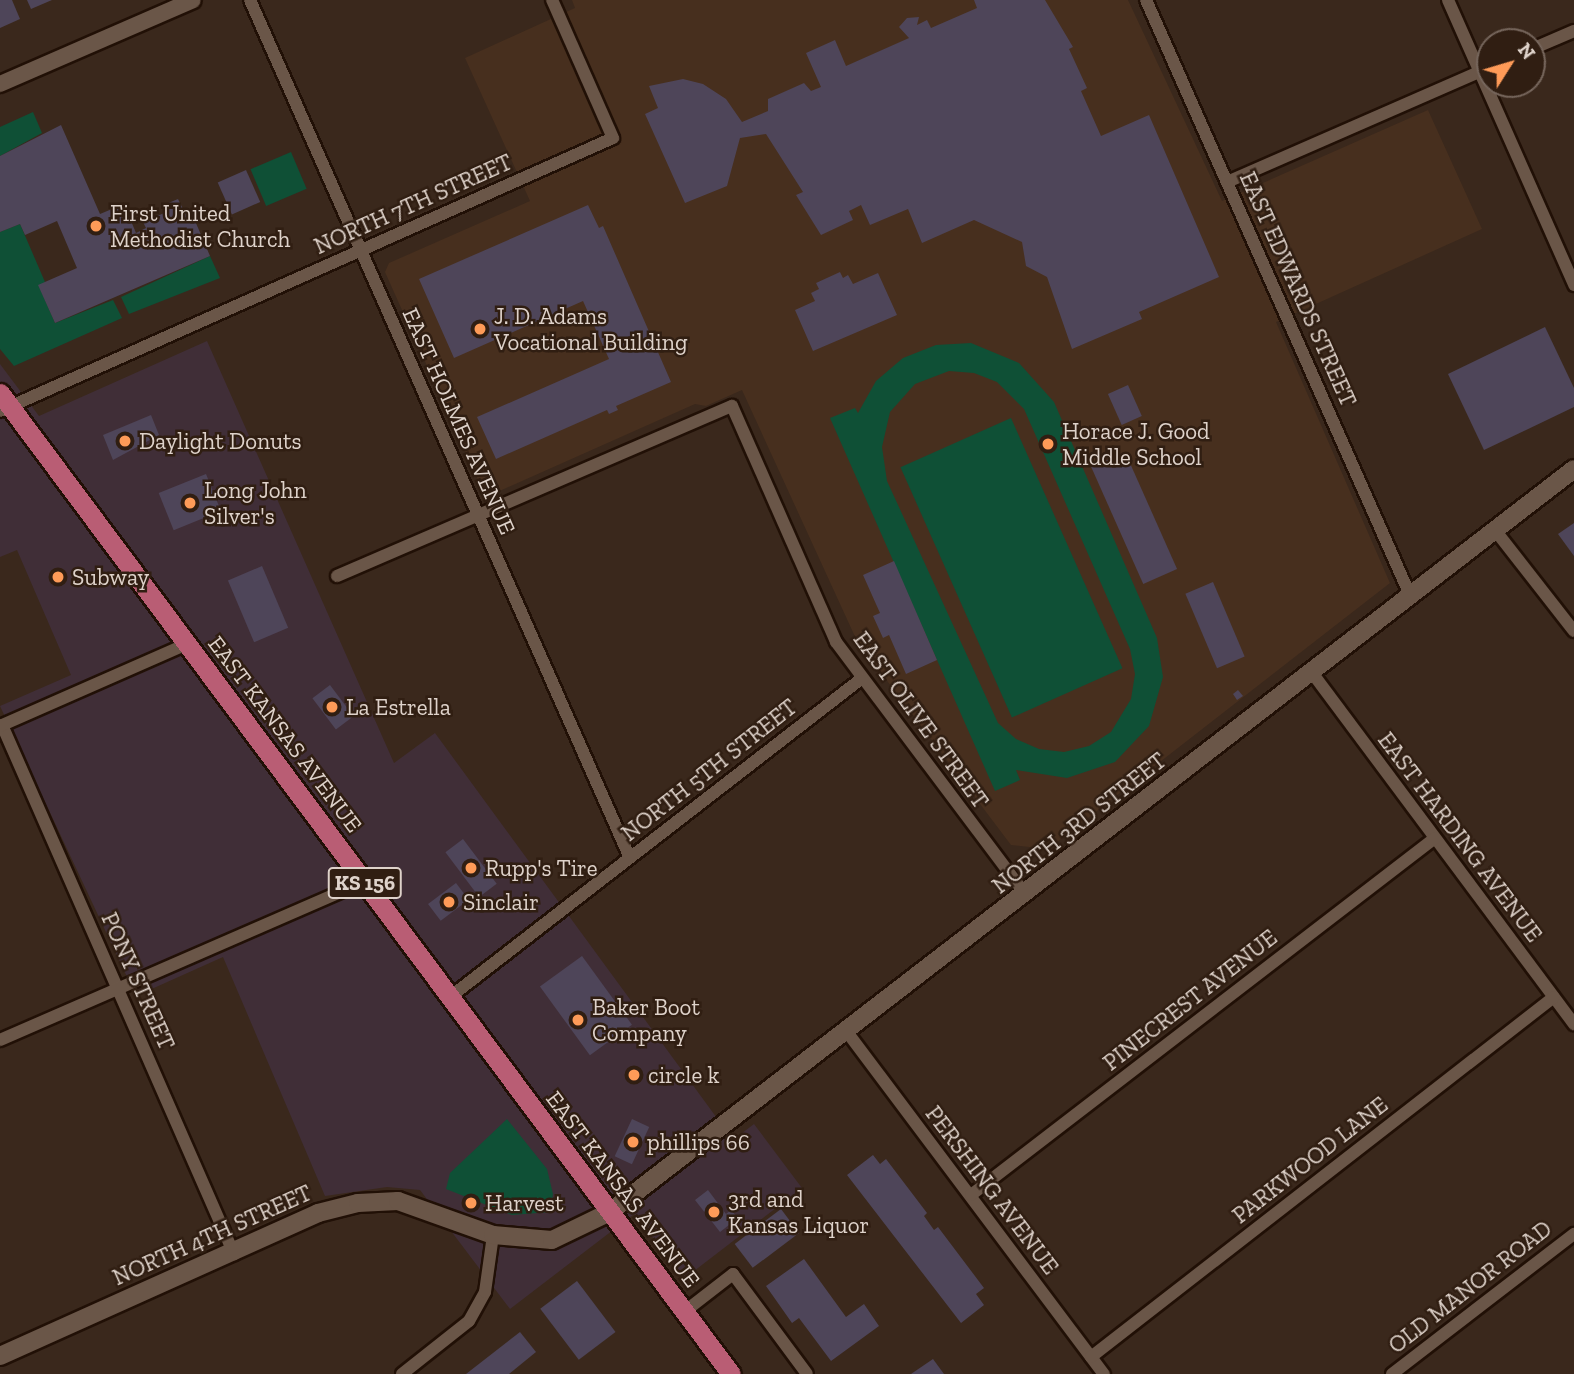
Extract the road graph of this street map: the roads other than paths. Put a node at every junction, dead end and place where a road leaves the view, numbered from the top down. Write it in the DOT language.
graph roads {
  1 [pos="193,0"];
  2 [pos="250,0"];
  3 [pos="552,0"];
  4 [pos="1146,0"];
  5 [pos="1448,0"];
  6 [pos="1574,31"];
  7 [pos="1546,43"];
  8 [pos="1476,53"];
  9 [pos="1476,74"];
  10 [pos="0,84"];
  11 [pos="1497,98"];
  12 [pos="1227,182"];
  13 [pos="360,250"];
  14 [pos="1574,285"];
  15 [pos="3,404"];
  16 [pos="1574,470"];
  17 [pos="478,515"];
  18 [pos="1495,530"];
  19 [pos="337,576"];
  20 [pos="1410,596"];
  21 [pos="1574,631"];
  22 [pos="187,644"];
  23 [pos="1313,674"];
  24 [pos="861,679"];
  25 [pos="1,726"];
  26 [pos="1435,838"];
  27 [pos="630,858"];
  28 [pos="364,882"];
  29 [pos="1026,895"];
  30 [pos="118,988"];
  31 [pos="450,997"];
  32 [pos="1554,997"];
  33 [pos="1574,1024"];
  34 [pos="847,1032"];
  35 [pos="0,1040"];
  36 [pos="971,1195"];
  37 [pos="610,1212"];
  38 [pos="1574,1234"];
  39 [pos="493,1235"];
  40 [pos="234,1254"];
  41 [pos="684,1312"];
  42 [pos="0,1356"];
  43 [pos="1091,1357"];
  44 [pos="402,1374"];
  45 [pos="730,1374"];
  46 [pos="807,1374"];
  47 [pos="1104,1374"];
  48 [pos="1392,1374"];
  1 -- 10 [label="street"];
  2 -- 13 [label="street, EAST HOLMES AVENUE"];
  3 -- 13 [label="street, NORTH 7TH STREET"];
  4 -- 12 [label="street, EAST EDWARDS STREET"];
  5 -- 8 [label="street"];
  6 -- 7 [label="street"];
  9 -- 12 [label="street"];
  11 -- 14 [label="street"];
  12 -- 20 [label="street, EAST EDWARDS STREET"];
  13 -- 15 [label="street, NORTH 7TH STREET"];
  13 -- 17 [label="street, EAST HOLMES AVENUE"];
  15 -- 22 [label="main road, EAST KANSAS AVENUE / KS 156"];
  16 -- 18 [label="main road, NORTH 3RD STREET"];
  17 -- 19 [label="street"];
  17 -- 24 [label="street, EAST OLIVE STREET"];
  17 -- 27 [label="street, EAST HOLMES AVENUE"];
  18 -- 20 [label="main road, NORTH 3RD STREET"];
  18 -- 21 [label="street"];
  20 -- 23 [label="main road, NORTH 3RD STREET"];
  22 -- 25 [label="street"];
  22 -- 28 [label="main road, EAST KANSAS AVENUE / KS 156"];
  23 -- 26 [label="street, EAST HARDING AVENUE"];
  23 -- 29 [label="main road, NORTH 3RD STREET"];
  24 -- 27 [label="street, NORTH 5TH STREET"];
  24 -- 29 [label="street, EAST OLIVE STREET"];
  25 -- 30 [label="street, PONY STREET"];
  26 -- 32 [label="street, EAST HARDING AVENUE"];
  26 -- 36 [label="street, PINECREST AVENUE"];
  27 -- 31 [label="street, NORTH 5TH STREET"];
  28 -- 30 [label="street"];
  28 -- 31 [label="main road, EAST KANSAS AVENUE / KS 156"];
  29 -- 34 [label="main road, NORTH 3RD STREET"];
  30 -- 35 [label="street"];
  30 -- 40 [label="street, PONY STREET"];
  31 -- 37 [label="main road, EAST KANSAS AVENUE / KS 156"];
  32 -- 33 [label="street, EAST HARDING AVENUE"];
  32 -- 43 [label="street, PARKWOOD LANE"];
  34 -- 36 [label="street, PERSHING AVENUE"];
  34 -- 37 [label="main road, NORTH 3RD STREET"];
  36 -- 43 [label="street, PERSHING AVENUE"];
  37 -- 39 [label="main road, NORTH 4TH STREET"];
  37 -- 41 [label="main road, EAST KANSAS AVENUE / KS 156"];
  38 -- 48 [label="street, OLD MANOR ROAD"];
  39 -- 40 [label="main road, NORTH 4TH STREET"];
  39 -- 44 [label="street"];
  40 -- 42 [label="main road, NORTH 4TH STREET"];
  41 -- 45 [label="main road, EAST KANSAS AVENUE / KS 156"];
  41 -- 46 [label="street"];
  43 -- 47 [label="street, PERSHING AVENUE"];
}
